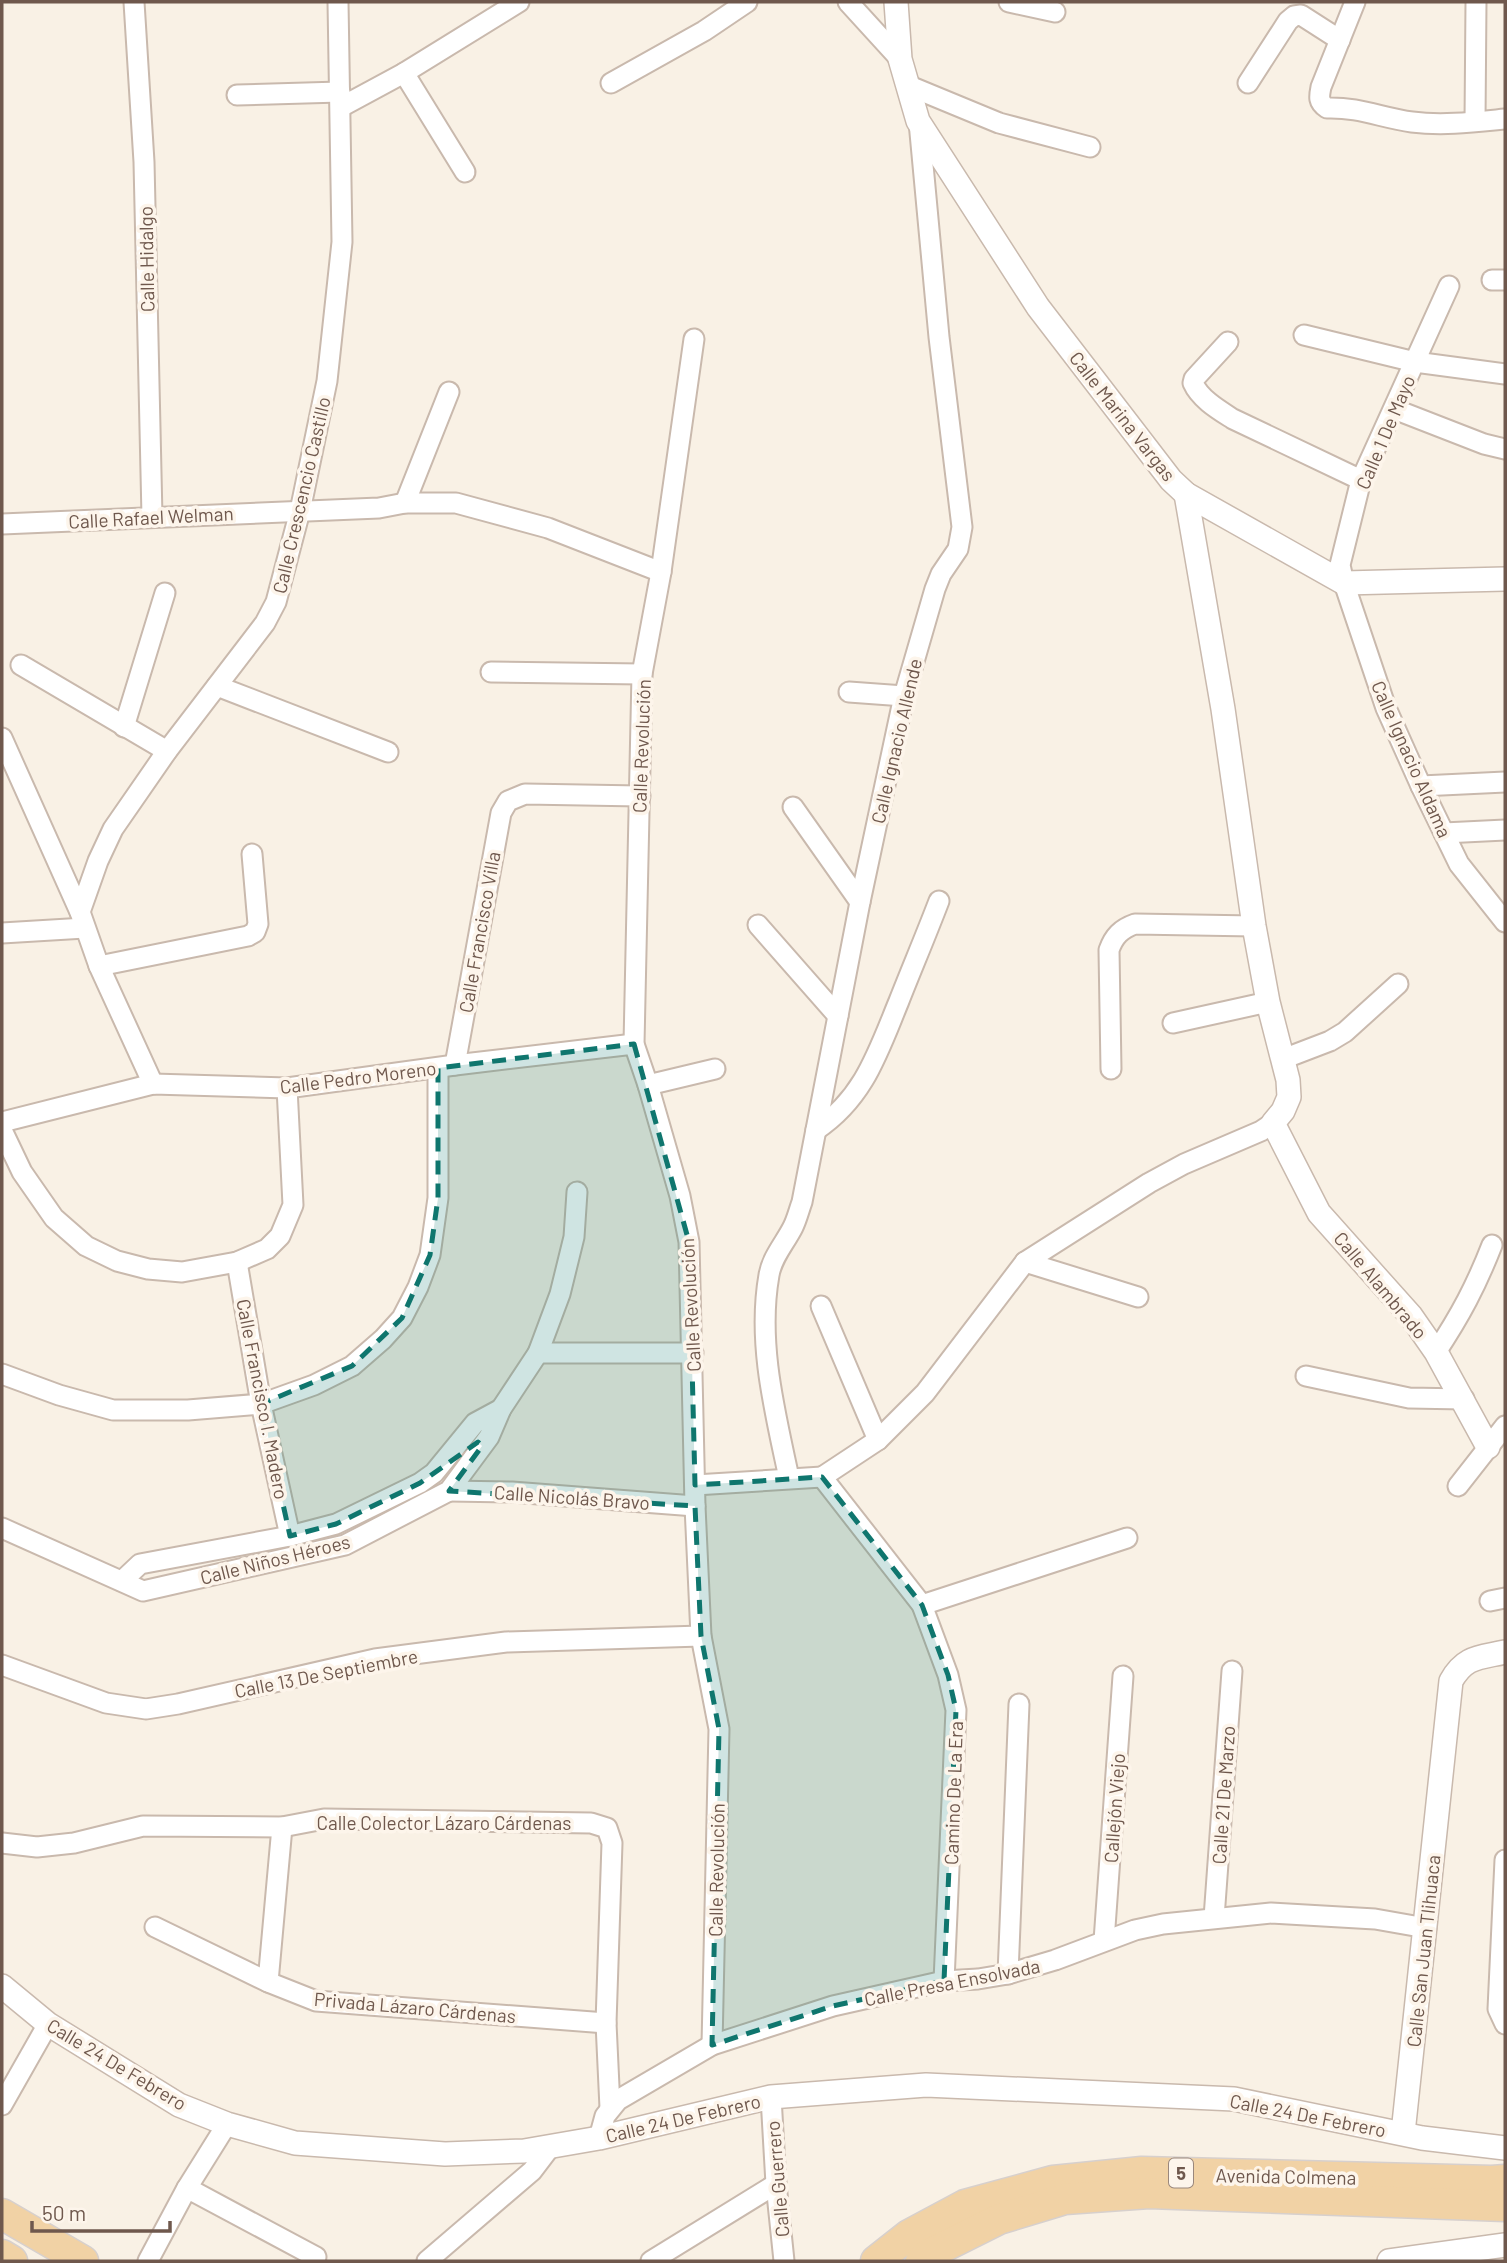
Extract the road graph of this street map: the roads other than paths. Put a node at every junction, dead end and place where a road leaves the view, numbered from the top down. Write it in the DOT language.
graph roads {
  1 [pos="134,2"];
  2 [pos="338,2"];
  3 [pos="519,2"];
  4 [pos="747,2"];
  5 [pos="848,2"];
  6 [pos="896,2"];
  7 [pos="1009,2"];
  8 [pos="1355,2"];
  9 [pos="1476,2"];
  10 [pos="1055,12"];
  11 [pos="1340,40"];
  12 [pos="900,59"];
  13 [pos="404,73"];
  14 [pos="611,83"];
  15 [pos="1248,83"];
  16 [pos="907,85"];
  17 [pos="237,95"];
  18 [pos="340,99"];
  19 [pos="1505,119"];
  20 [pos="918,121"];
  21 [pos="1475,121"];
  22 [pos="1090,147"];
  23 [pos="465,172"];
  24 [pos="1449,286"];
  25 [pos="1304,335"];
  26 [pos="694,339"];
  27 [pos="1228,342"];
  28 [pos="1415,362"];
  29 [pos="1505,374"];
  30 [pos="449,391"];
  31 [pos="1394,409"];
  32 [pos="1505,449"];
  33 [pos="1361,480"];
  34 [pos="1186,494"];
  35 [pos="405,503"];
  36 [pos="300,511"];
  37 [pos="152,517"];
  38 [pos="2,524"];
  39 [pos="661,572"];
  40 [pos="1505,579"];
  41 [pos="1344,583"];
  42 [pos="165,593"];
  43 [pos="21,665"];
  44 [pos="492,671"];
  45 [pos="642,674"];
  46 [pos="217,686"];
  47 [pos="849,692"];
  48 [pos="904,696"];
  49 [pos="124,727"];
  50 [pos="2,738"];
  51 [pos="167,751"];
  52 [pos="388,752"];
  53 [pos="1505,782"];
  54 [pos="1421,786"];
  55 [pos="640,796"];
  56 [pos="793,807"];
  57 [pos="1505,830"];
  58 [pos="1444,833"];
  59 [pos="251,854"];
  60 [pos="939,901"];
  61 [pos="860,902"];
  62 [pos="82,920"];
  63 [pos="1505,922"];
  64 [pos="758,925"];
  65 [pos="1254,926"];
  66 [pos="2,933"];
  67 [pos="99,966"];
  68 [pos="1398,984"];
  69 [pos="1268,1002"];
  70 [pos="838,1016"];
  71 [pos="1173,1024"];
  72 [pos="634,1044"];
  73 [pos="1283,1059"];
  74 [pos="446,1066"];
  75 [pos="715,1069"];
  76 [pos="1111,1069"];
  77 [pos="153,1084"];
  78 [pos="648,1085"];
  79 [pos="287,1088"];
  80 [pos="2,1122"];
  81 [pos="1273,1124"];
  82 [pos="2,1130"];
  83 [pos="816,1130"];
  84 [pos="577,1192"];
  85 [pos="1492,1245"];
  86 [pos="237,1262"];
  87 [pos="1025,1262"];
  88 [pos="1138,1297"];
  89 [pos="821,1306"];
  90 [pos="1436,1352"];
  91 [pos="538,1353"];
  92 [pos="693,1353"];
  93 [pos="2,1374"];
  94 [pos="1306,1376"];
  95 [pos="1464,1399"];
  96 [pos="261,1404"];
  97 [pos="501,1409"];
  98 [pos="1505,1426"];
  99 [pos="878,1440"];
  100 [pos="1488,1447"];
  101 [pos="822,1477"];
  102 [pos="789,1478"];
  103 [pos="695,1485"];
  104 [pos="1458,1486"];
  105 [pos="449,1491"];
  106 [pos="695,1506"];
  107 [pos="2,1528"];
  108 [pos="290,1535"];
  109 [pos="1127,1538"];
  110 [pos="122,1581"];
  111 [pos="922,1605"];
  112 [pos="701,1636"];
  113 [pos="1505,1652"];
  114 [pos="2,1665"];
  115 [pos="1233,1671"];
  116 [pos="1123,1676"];
  117 [pos="1019,1704"];
  118 [pos="282,1827"];
  119 [pos="2,1843"];
  120 [pos="1505,1872"];
  121 [pos="1214,1918"];
  122 [pos="155,1927"];
  123 [pos="1426,1927"];
  124 [pos="1104,1941"];
  125 [pos="1008,1974"];
  126 [pos="944,1981"];
  127 [pos="268,1982"];
  128 [pos="2,1986"];
  129 [pos="606,2023"];
  130 [pos="48,2024"];
  131 [pos="1505,2024"];
  132 [pos="712,2045"];
  133 [pos="771,2097"];
  134 [pos="2,2105"];
  135 [pos="610,2108"];
  136 [pos="227,2124"];
  137 [pos="1404,2133"];
  138 [pos="599,2138"];
  139 [pos="551,2146"];
  140 [pos="1505,2148"];
  141 [pos="1505,2180"];
  142 [pos="776,2184"];
  143 [pos="187,2189"];
  144 [pos="1505,2206"];
  145 [pos="2,2214"];
  146 [pos="1505,2245"];
  147 [pos="2,2255"];
  148 [pos="316,2257"];
  149 [pos="1455,2258"];
  150 [pos="12,2261"];
  151 [pos="83,2261"];
  152 [pos="148,2261"];
  153 [pos="427,2261"];
  154 [pos="650,2261"];
  155 [pos="784,2261"];
  156 [pos="876,2261"];
  157 [pos="921,2261"];
  158 [pos="1389,2261"];
  1 -- 37 [label="street, Calle Hidalgo"];
  2 -- 18 [label="street, Calle Crescencio Castillo"];
  3 -- 13 [label="street"];
  4 -- 14 [label="street"];
  5 -- 12 [label="street"];
  6 -- 12 [label="street, Calle Ignacio Allende"];
  7 -- 10 [label="street"];
  8 -- 11 [label="street"];
  9 -- 21 [label="street"];
  11 -- 15 [label="street"];
  11 -- 21 [label="street"];
  12 -- 16 [label="street, Calle Ignacio Allende"];
  13 -- 18 [label="street"];
  13 -- 23 [label="street"];
  16 -- 20 [label="street, Calle Ignacio Allende"];
  16 -- 22 [label="street"];
  17 -- 18 [label="street"];
  18 -- 36 [label="street, Calle Crescencio Castillo"];
  19 -- 21 [label="street"];
  20 -- 34 [label="street, Calle Marina Vargas"];
  20 -- 48 [label="street, Calle Ignacio Allende"];
  24 -- 28 [label="street, Calle 1 De Mayo"];
  25 -- 28 [label="street"];
  26 -- 39 [label="street, Calle Revolución"];
  27 -- 33 [label="street"];
  28 -- 29 [label="street"];
  28 -- 31 [label="street, Calle 1 De Mayo"];
  30 -- 35 [label="street"];
  31 -- 32 [label="street"];
  31 -- 33 [label="street, Calle 1 De Mayo"];
  33 -- 41 [label="street, Calle 1 De Mayo"];
  34 -- 41 [label="street, Calle Marina Vargas"];
  34 -- 65 [label="street"];
  35 -- 36 [label="street, Calle Rafael Welman"];
  35 -- 39 [label="street, Calle Rafael Welman"];
  36 -- 37 [label="street, Calle Rafael Welman"];
  36 -- 46 [label="street, Calle Crescencio Castillo"];
  37 -- 38 [label="street, Calle Rafael Welman"];
  39 -- 45 [label="street, Calle Revolución"];
  40 -- 41 [label="street"];
  41 -- 54 [label="street, Calle Ignacio Aldama"];
  42 -- 49 [label="street"];
  43 -- 49 [label="street"];
  44 -- 45 [label="street"];
  45 -- 55 [label="street, Calle Revolución"];
  46 -- 51 [label="street, Calle Crescencio Castillo"];
  46 -- 52 [label="street"];
  47 -- 48 [label="street"];
  48 -- 61 [label="street, Calle Ignacio Allende"];
  49 -- 51 [label="street"];
  50 -- 62 [label="street"];
  51 -- 62 [label="street, Calle Crescencio Castillo"];
  53 -- 54 [label="street"];
  54 -- 58 [label="street, Calle Ignacio Aldama"];
  55 -- 72 [label="street, Calle Revolución"];
  55 -- 74 [label="street, Calle Francisco Villa"];
  56 -- 61 [label="street"];
  57 -- 58 [label="street"];
  58 -- 63 [label="street, Calle Ignacio Aldama"];
  59 -- 67 [label="street"];
  60 -- 83 [label="street"];
  61 -- 70 [label="street, Calle Ignacio Allende"];
  62 -- 66 [label="street"];
  62 -- 67 [label="street"];
  64 -- 70 [label="street"];
  65 -- 69 [label="street"];
  65 -- 76 [label="street"];
  67 -- 77 [label="street"];
  68 -- 73 [label="street"];
  69 -- 71 [label="street"];
  69 -- 73 [label="street"];
  70 -- 83 [label="street, Calle Ignacio Allende"];
  72 -- 74 [label="street, Calle Pedro Moreno"];
  72 -- 78 [label="street, Calle Revolución"];
  73 -- 81 [label="street"];
  74 -- 79 [label="street, Calle Pedro Moreno"];
  74 -- 96 [label="street, Calle Francisco Villa"];
  75 -- 78 [label="street"];
  77 -- 79 [label="street, Calle Pedro Moreno"];
  77 -- 80 [label="street, Calle Pedro Moreno"];
  78 -- 92 [label="street, Calle Revolución"];
  79 -- 86 [label="street"];
  81 -- 87 [label="street"];
  81 -- 90 [label="street, Calle Alambrado"];
  82 -- 86 [label="street"];
  83 -- 102 [label="street, Calle Ignacio Allende"];
  84 -- 91 [label="street, Calle Niños Héroes"];
  85 -- 90 [label="street"];
  86 -- 96 [label="street, Calle Francisco I. Madero"];
  87 -- 88 [label="street"];
  87 -- 99 [label="street"];
  89 -- 99 [label="street"];
  90 -- 95 [label="street, Calle Alambrado"];
  91 -- 92 [label="street"];
  91 -- 97 [label="street, Calle Niños Héroes"];
  92 -- 103 [label="street, Calle Revolución"];
  93 -- 96 [label="street, Calle Francisco Villa"];
  94 -- 95 [label="street"];
  95 -- 100 [label="street, Calle Alambrado"];
  96 -- 108 [label="street, Calle Francisco I. Madero"];
  97 -- 105 [label="street, Calle Niños Héroes"];
  97 -- 108 [label="street, Calle Niños Héroes"];
  98 -- 100 [label="street"];
  99 -- 101 [label="street"];
  100 -- 104 [label="street"];
  101 -- 102 [label="street"];
  101 -- 111 [label="street, Camino De La Era"];
  102 -- 103 [label="street"];
  103 -- 106 [label="street, Calle Revolución"];
  105 -- 106 [label="street, Calle Nicolás Bravo"];
  105 -- 110 [label="street, Calle Niños Héroes"];
  106 -- 112 [label="street, Calle Revolución"];
  107 -- 110 [label="street, Calle Niños Héroes"];
  108 -- 110 [label="street, Calle Niños Héroes"];
  109 -- 111 [label="street"];
  111 -- 126 [label="street, Camino De La Era"];
  112 -- 114 [label="street, Calle 13 De Septiembre"];
  112 -- 132 [label="street, Calle Revolución"];
  113 -- 123 [label="street, Calle San Juan Tlihuaca"];
  115 -- 121 [label="street, Calle 21 De Marzo"];
  116 -- 124 [label="street, Callejón Viejo"];
  117 -- 125 [label="street"];
  118 -- 119 [label="street"];
  118 -- 127 [label="street"];
  118 -- 129 [label="street, Calle Colector Lázaro Cárdenas"];
  120 -- 131 [label="street"];
  121 -- 123 [label="street, Calle Presa Ensolvada"];
  121 -- 124 [label="street, Calle Presa Ensolvada"];
  122 -- 127 [label="street, Privada Lázaro Cárdenas"];
  123 -- 137 [label="street, Calle San Juan Tlihuaca"];
  124 -- 125 [label="street, Calle Presa Ensolvada"];
  125 -- 126 [label="street, Calle Presa Ensolvada"];
  126 -- 132 [label="street, Calle Presa Ensolvada"];
  127 -- 129 [label="street, Privada Lázaro Cárdenas"];
  128 -- 130 [label="street, Calle 24 De Febrero"];
  129 -- 135 [label="street"];
  130 -- 134 [label="street"];
  130 -- 136 [label="street, Calle 24 De Febrero"];
  132 -- 135 [label="street, Calle Presa Ensolvada"];
  133 -- 137 [label="street, Calle 24 De Febrero"];
  133 -- 138 [label="street, Calle 24 De Febrero"];
  133 -- 142 [label="street, Calle Guerrero"];
  135 -- 138 [label="street"];
  136 -- 139 [label="street, Calle 24 De Febrero"];
  136 -- 143 [label="street"];
  137 -- 140 [label="street"];
  138 -- 139 [label="street, Calle 24 De Febrero"];
  139 -- 153 [label="street"];
  141 -- 156 [label="main road, Avenida Colmena / 5"];
  142 -- 154 [label="street"];
  142 -- 155 [label="street, Calle Guerrero"];
  143 -- 148 [label="street"];
  143 -- 152 [label="street"];
  144 -- 157 [label="main road, Avenida Colmena / 5"];
  145 -- 151 [label="main road"];
  146 -- 149 [label="street"];
  147 -- 150 [label="main road"];
  149 -- 158 [label="street"];
}
